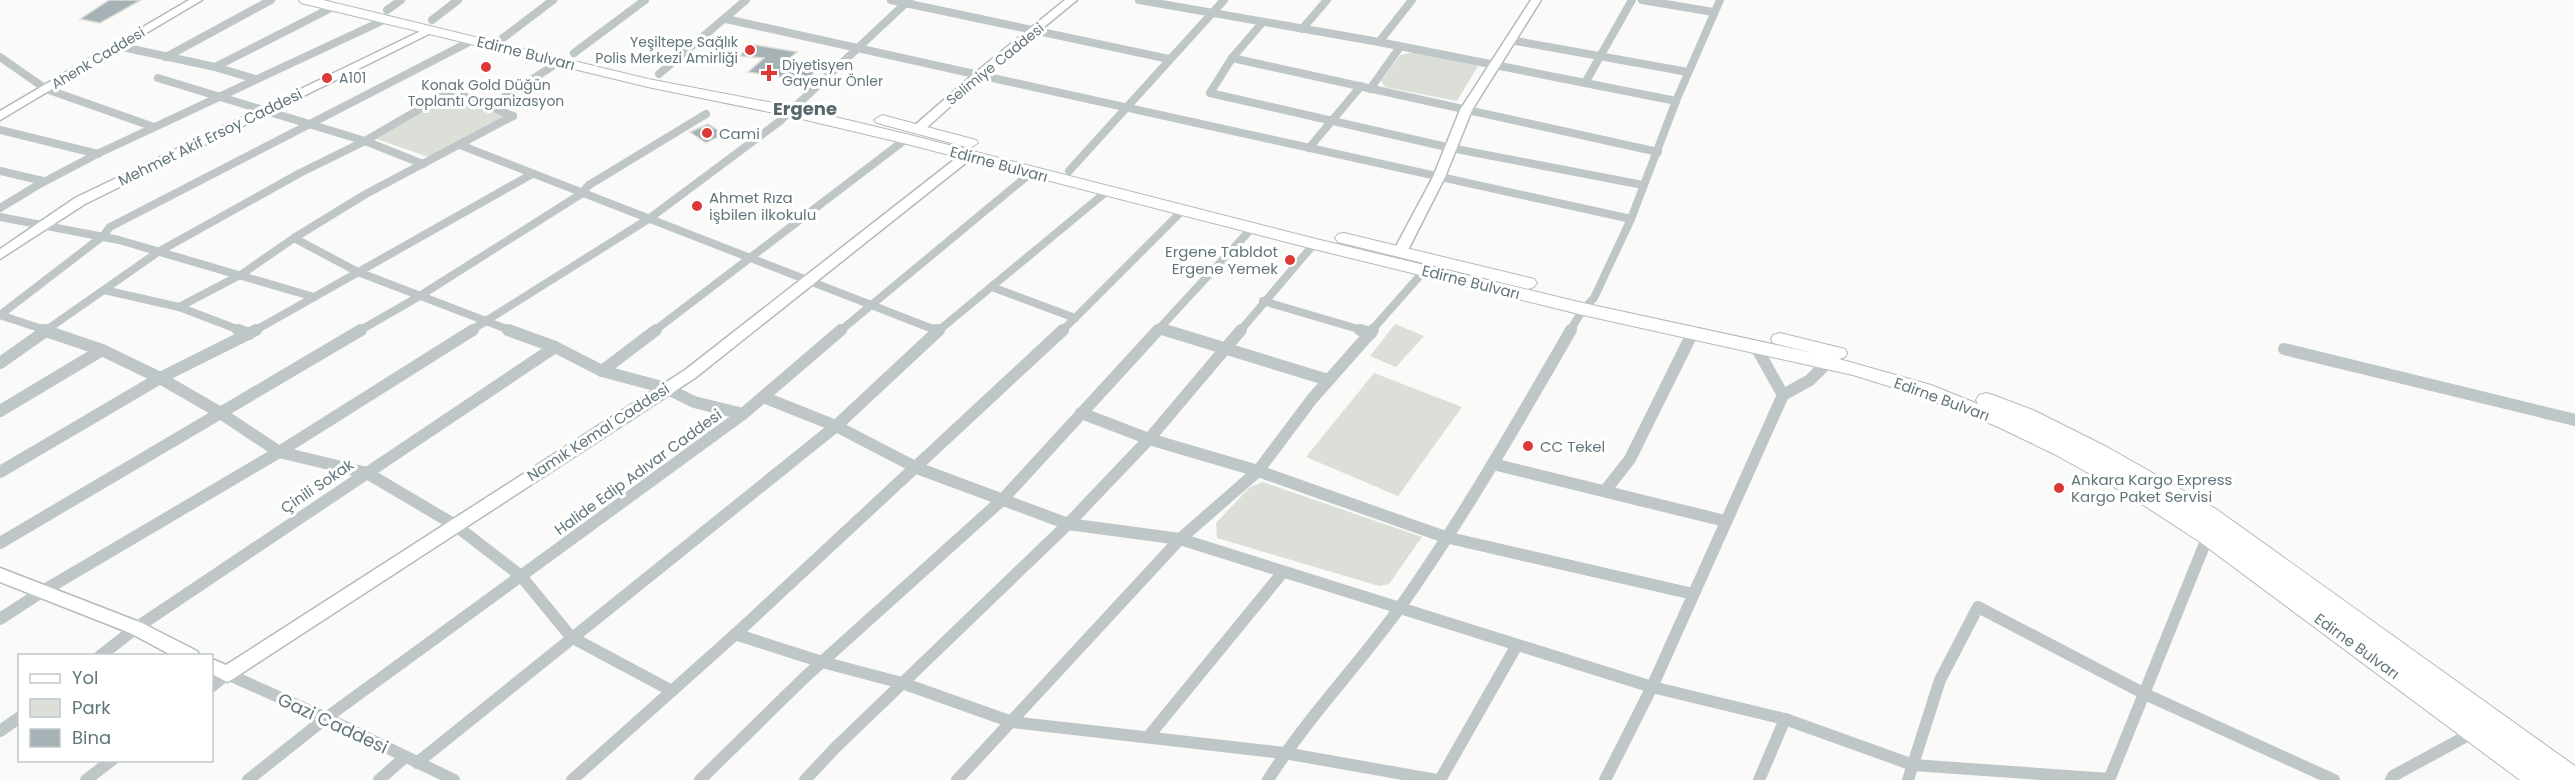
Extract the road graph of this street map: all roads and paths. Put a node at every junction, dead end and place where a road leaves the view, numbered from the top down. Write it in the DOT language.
graph roads {
  1 [pos="196,0"];
  2 [pos="271,0"];
  3 [pos="306,0"];
  4 [pos="349,0"];
  5 [pos="401,0"];
  6 [pos="458,0"];
  7 [pos="553,0"];
  8 [pos="645,0"];
  9 [pos="746,0"];
  10 [pos="891,0"];
  11 [pos="1072,0"];
  12 [pos="1139,0"];
  13 [pos="1224,0"];
  14 [pos="1327,0"];
  15 [pos="1412,0"];
  16 [pos="1536,0"];
  17 [pos="1632,0"];
  18 [pos="1642,0"];
  19 [pos="1720,0"];
  20 [pos="908,1"];
  21 [pos="333,7"];
  22 [pos="1713,12"];
  23 [pos="1209,14"];
  24 [pos="386,15"];
  25 [pos="726,19"];
  26 [pos="1262,23"];
  27 [pos="429,25"];
  28 [pos="1302,29"];
  29 [pos="1037,30"];
  30 [pos="503,38"];
  31 [pos="473,40"];
  32 [pos="1510,40"];
  33 [pos="1379,42"];
  34 [pos="118,46"];
  35 [pos="1400,47"];
  36 [pos="859,49"];
  37 [pos="573,53"];
  38 [pos="1599,56"];
  39 [pos="0,57"];
  40 [pos="166,57"];
  41 [pos="1232,58"];
  42 [pos="1169,59"];
  43 [pos="559,62"];
  44 [pos="1494,65"];
  45 [pos="215,67"];
  46 [pos="1689,72"];
  47 [pos="659,74"];
  48 [pos="979,75"];
  49 [pos="158,78"];
  50 [pos="255,79"];
  51 [pos="1585,83"];
  52 [pos="1366,87"];
  53 [pos="46,89"];
  54 [pos="220,96"];
  55 [pos="1676,101"];
  56 [pos="489,106"];
  57 [pos="794,107"];
  58 [pos="1129,107"];
  59 [pos="1466,110"];
  60 [pos="266,111"];
  61 [pos="706,114"];
  62 [pos="0,116"];
  63 [pos="1333,120"];
  64 [pos="308,124"];
  65 [pos="154,128"];
  66 [pos="0,130"];
  67 [pos="912,134"];
  68 [pos="365,141"];
  69 [pos="460,145"];
  70 [pos="1309,148"];
  71 [pos="1451,148"];
  72 [pos="1658,152"];
  73 [pos="98,154"];
  74 [pos="968,155"];
  75 [pos="423,164"];
  76 [pos="0,171"];
  77 [pos="1069,171"];
  78 [pos="1032,172"];
  79 [pos="532,174"];
  80 [pos="1439,177"];
  81 [pos="43,181"];
  82 [pos="1643,185"];
  83 [pos="1106,192"];
  84 [pos="581,194"];
  85 [pos="0,208"];
  86 [pos="1182,211"];
  87 [pos="0,217"];
  88 [pos="650,218"];
  89 [pos="1631,219"];
  90 [pos="45,223"];
  91 [pos="1252,228"];
  92 [pos="103,236"];
  93 [pos="294,238"];
  94 [pos="1314,244"];
  95 [pos="1401,250"];
  96 [pos="158,252"];
  97 [pos="0,255"];
  98 [pos="751,258"];
  99 [pos="1424,271"];
  100 [pos="358,272"];
  101 [pos="242,274"];
  102 [pos="808,279"];
  103 [pos="992,287"];
  104 [pos="104,290"];
  105 [pos="314,297"];
  106 [pos="418,297"];
  107 [pos="1263,301"];
  108 [pos="870,303"];
  109 [pos="1588,304"];
  110 [pos="179,307"];
  111 [pos="0,315"];
  112 [pos="1075,318"];
  113 [pos="487,321"];
  114 [pos="1159,328"];
  115 [pos="45,330"];
  116 [pos="938,331"];
  117 [pos="1693,332"];
  118 [pos="1371,333"];
  119 [pos="249,334"];
  120 [pos="555,347"];
  121 [pos="1756,347"];
  122 [pos="2284,349"];
  123 [pos="102,350"];
  124 [pos="1226,350"];
  125 [pos="0,363"];
  126 [pos="1827,363"];
  127 [pos="602,371"];
  128 [pos="160,378"];
  129 [pos="1328,380"];
  130 [pos="666,388"];
  131 [pos="1783,395"];
  132 [pos="763,397"];
  133 [pos="0,411"];
  134 [pos="219,412"];
  135 [pos="1081,412"];
  136 [pos="743,414"];
  137 [pos="2575,420"];
  138 [pos="836,426"];
  139 [pos="1149,439"];
  140 [pos="279,452"];
  141 [pos="1493,464"];
  142 [pos="916,468"];
  143 [pos="1258,471"];
  144 [pos="0,472"];
  145 [pos="367,473"];
  146 [pos="1605,491"];
  147 [pos="1003,499"];
  148 [pos="1725,521"];
  149 [pos="455,525"];
  150 [pos="1068,525"];
  151 [pos="2208,536"];
  152 [pos="1445,537"];
  153 [pos="1180,539"];
  154 [pos="0,543"];
  155 [pos="1283,572"];
  156 [pos="0,575"];
  157 [pos="521,576"];
  158 [pos="43,591"];
  159 [pos="1693,594"];
  160 [pos="1399,609"];
  161 [pos="0,619"];
  162 [pos="136,628"];
  163 [pos="735,634"];
  164 [pos="571,637"];
  165 [pos="1517,645"];
  166 [pos="103,654"];
  167 [pos="187,654"];
  168 [pos="822,662"];
  169 [pos="219,670"];
  170 [pos="902,683"];
  171 [pos="1652,687"];
  172 [pos="672,691"];
  173 [pos="2145,694"];
  174 [pos="18,718"];
  175 [pos="326,718"];
  176 [pos="1785,719"];
  177 [pos="1012,722"];
  178 [pos="0,732"];
  179 [pos="2474,732"];
  180 [pos="1148,737"];
  181 [pos="1284,753"];
  182 [pos="411,760"];
  183 [pos="109,762"];
  184 [pos="1913,765"];
  185 [pos="86,780"];
  186 [pos="248,780"];
  187 [pos="379,780"];
  188 [pos="454,780"];
  189 [pos="572,780"];
  190 [pos="700,780"];
  191 [pos="805,780"];
  192 [pos="957,780"];
  193 [pos="1268,780"];
  194 [pos="1439,780"];
  195 [pos="1605,780"];
  196 [pos="1759,780"];
  197 [pos="1908,780"];
  198 [pos="2109,780"];
  199 [pos="2334,780"];
  200 [pos="2391,780"];
  201 [pos="2540,780"];
  202 [pos="2574,780"];
  1 -- 34 [label="street, Ahenk Caddesi"];
  2 -- 40 [label="street"];
  3 -- 21 [label="highway, Edirne Bulvarı"];
  4 -- 24 [label="highway, Edirne Bulvarı"];
  5 -- 24 [label="street"];
  6 -- 27 [label="street"];
  7 -- 30 [label="street"];
  8 -- 37 [label="street"];
  9 -- 25 [label="street"];
  10 -- 20 [label="street"];
  11 -- 29 [label="street, Selimiye Caddesi"];
  12 -- 23 [label="street"];
  13 -- 23 [label="street"];
  14 -- 28 [label="street"];
  15 -- 33 [label="street"];
  16 -- 32 [label="street"];
  17 -- 38 [label="street"];
  18 -- 22 [label="street"];
  19 -- 22 [label="street"];
  20 -- 29 [label="street"];
  20 -- 36 [label="street"];
  21 -- 24 [label="highway, Edirne Bulvarı"];
  21 -- 45 [label="street"];
  22 -- 46 [label="street"];
  23 -- 26 [label="street"];
  23 -- 42 [label="street"];
  24 -- 27 [label="highway, Edirne Bulvarı"];
  24 -- 50 [label="street"];
  25 -- 36 [label="street"];
  25 -- 47 [label="street"];
  26 -- 28 [label="street"];
  26 -- 41 [label="street"];
  27 -- 30 [label="highway, Edirne Bulvarı"];
  27 -- 31 [label="highway, Edirne Bulvarı"];
  27 -- 60 [label="street, Mehmet Akif Ersoy Caddesi"];
  28 -- 33 [label="street"];
  29 -- 42 [label="street"];
  29 -- 48 [label="street, Selimiye Caddesi"];
  30 -- 37 [label="highway, Edirne Bulvarı"];
  31 -- 43 [label="highway, Edirne Bulvarı"];
  31 -- 64 [label="street"];
  32 -- 38 [label="street"];
  32 -- 44 [label="street"];
  33 -- 35 [label="street"];
  34 -- 40 [label="street"];
  34 -- 53 [label="street, Ahenk Caddesi"];
  35 -- 44 [label="street"];
  35 -- 52 [label="street"];
  36 -- 48 [label="street"];
  36 -- 57 [label="street"];
  37 -- 47 [label="highway, Edirne Bulvarı"];
  38 -- 46 [label="street"];
  38 -- 51 [label="street"];
  39 -- 53 [label="street"];
  40 -- 45 [label="street"];
  41 -- 52 [label="street"];
  41 -- 63 [label="street"];
  42 -- 58 [label="street"];
  43 -- 56 [label="street"];
  43 -- 57 [label="highway, Edirne Bulvarı"];
  44 -- 51 [label="street"];
  44 -- 59 [label="street"];
  45 -- 50 [label="street"];
  46 -- 55 [label="street"];
  47 -- 57 [label="highway, Edirne Bulvarı"];
  48 -- 58 [label="street"];
  48 -- 67 [label="street, Selimiye Caddesi"];
  49 -- 54 [label="street"];
  50 -- 54 [label="street"];
  51 -- 55 [label="street"];
  52 -- 59 [label="street"];
  52 -- 63 [label="street"];
  53 -- 62 [label="street, Ahenk Caddesi"];
  53 -- 65 [label="street"];
  54 -- 60 [label="street"];
  54 -- 65 [label="street"];
  55 -- 72 [label="street"];
  56 -- 68 [label="street"];
  56 -- 69 [label="street"];
  57 -- 67 [label="highway, Edirne Bulvarı"];
  57 -- 88 [label="street"];
  58 -- 70 [label="street"];
  58 -- 77 [label="street"];
  59 -- 71 [label="street"];
  59 -- 72 [label="street"];
  60 -- 64 [label="street"];
  60 -- 90 [label="street, Mehmet Akif Ersoy Caddesi"];
  61 -- 84 [label="street"];
  63 -- 70 [label="street"];
  63 -- 71 [label="street"];
  64 -- 68 [label="street"];
  64 -- 92 [label="street"];
  65 -- 73 [label="street"];
  66 -- 73 [label="street"];
  67 -- 74 [label="highway, Edirne Bulvarı"];
  67 -- 77 [label="highway, Edirne Bulvarı"];
  67 -- 98 [label="street"];
  68 -- 75 [label="street"];
  68 -- 96 [label="street"];
  69 -- 75 [label="street"];
  69 -- 79 [label="street"];
  70 -- 80 [label="street"];
  71 -- 80 [label="street"];
  71 -- 82 [label="street"];
  72 -- 82 [label="street"];
  73 -- 81 [label="street"];
  74 -- 78 [label="highway, Edirne Bulvarı"];
  74 -- 102 [label="street, Namık Kemal Caddesi"];
  75 -- 93 [label="street"];
  76 -- 81 [label="street"];
  77 -- 95 [label="highway, Edirne Bulvarı"];
  78 -- 83 [label="highway, Edirne Bulvarı"];
  78 -- 108 [label="street, Halide Edip Adıvar Caddesi"];
  79 -- 84 [label="street"];
  79 -- 100 [label="street"];
  80 -- 89 [label="street"];
  80 -- 95 [label="street"];
  81 -- 85 [label="street"];
  82 -- 89 [label="street"];
  83 -- 86 [label="highway, Edirne Bulvarı"];
  83 -- 103 [label="street"];
  84 -- 88 [label="street"];
  84 -- 106 [label="street"];
  86 -- 91 [label="highway, Edirne Bulvarı"];
  86 -- 112 [label="street"];
  87 -- 90 [label="street"];
  88 -- 98 [label="street"];
  88 -- 113 [label="street"];
  89 -- 109 [label="street"];
  90 -- 92 [label="street"];
  90 -- 97 [label="street, Mehmet Akif Ersoy Caddesi"];
  91 -- 94 [label="highway, Edirne Bulvarı"];
  91 -- 114 [label="street"];
  92 -- 96 [label="street"];
  92 -- 111 [label="street"];
  93 -- 100 [label="street"];
  93 -- 101 [label="street"];
  94 -- 99 [label="highway, Edirne Bulvarı"];
  94 -- 107 [label="street"];
  95 -- 109 [label="highway, Edirne Bulvarı"];
  96 -- 101 [label="street"];
  96 -- 104 [label="street"];
  98 -- 102 [label="street"];
  98 -- 127 [label="street"];
  99 -- 109 [label="highway, Edirne Bulvarı"];
  99 -- 118 [label="street"];
  100 -- 105 [label="street"];
  100 -- 106 [label="street"];
  101 -- 105 [label="street"];
  101 -- 110 [label="street"];
  102 -- 108 [label="street"];
  102 -- 130 [label="street, Namık Kemal Caddesi"];
  103 -- 112 [label="street"];
  103 -- 116 [label="street"];
  104 -- 110 [label="street"];
  104 -- 115 [label="street"];
  105 -- 119 [label="street"];
  106 -- 113 [label="street"];
  106 -- 134 [label="street"];
  107 -- 118 [label="street"];
  107 -- 124 [label="street"];
  108 -- 116 [label="street"];
  108 -- 132 [label="street, Halide Edip Adıvar Caddesi"];
  109 -- 117 [label="highway, Edirne Bulvarı"];
  109 -- 141 [label="street"];
  109 -- 202 [label="highway, Edirne Bulvarı"];
  110 -- 119 [label="street"];
  111 -- 115 [label="street"];
  112 -- 142 [label="street"];
  113 -- 120 [label="street"];
  113 -- 140 [label="street"];
  114 -- 124 [label="street"];
  114 -- 135 [label="street"];
  115 -- 123 [label="street"];
  115 -- 125 [label="street"];
  116 -- 138 [label="street"];
  117 -- 121 [label="highway, Edirne Bulvarı"];
  117 -- 146 [label="street"];
  118 -- 129 [label="street"];
  119 -- 128 [label="street"];
  120 -- 127 [label="street"];
  120 -- 145 [label="street, Çinili Sokak"];
  121 -- 126 [label="highway, Edirne Bulvarı"];
  121 -- 131 [label="street"];
  122 -- 137 [label="street"];
  123 -- 128 [label="street"];
  123 -- 133 [label="street"];
  124 -- 129 [label="street"];
  124 -- 139 [label="street"];
  126 -- 131 [label="street"];
  126 -- 151 [label="highway, Edirne Bulvarı"];
  127 -- 130 [label="street"];
  128 -- 134 [label="street"];
  128 -- 144 [label="street"];
  129 -- 143 [label="street"];
  130 -- 136 [label="street"];
  130 -- 149 [label="street, Namık Kemal Caddesi"];
  131 -- 148 [label="street"];
  132 -- 136 [label="street, Halide Edip Adıvar Caddesi"];
  132 -- 138 [label="street"];
  134 -- 140 [label="street"];
  134 -- 154 [label="street"];
  135 -- 139 [label="street"];
  135 -- 147 [label="street"];
  136 -- 157 [label="street, Halide Edip Adıvar Caddesi"];
  138 -- 142 [label="street"];
  138 -- 164 [label="street"];
  139 -- 143 [label="street"];
  139 -- 150 [label="street"];
  140 -- 145 [label="street"];
  140 -- 158 [label="street"];
  141 -- 146 [label="street"];
  141 -- 152 [label="street"];
  142 -- 147 [label="street"];
  142 -- 163 [label="street"];
  143 -- 152 [label="street"];
  143 -- 153 [label="street"];
  145 -- 149 [label="street"];
  145 -- 162 [label="street, Çinili Sokak"];
  146 -- 148 [label="street"];
  147 -- 150 [label="street"];
  147 -- 168 [label="street"];
  148 -- 159 [label="street"];
  149 -- 157 [label="street"];
  149 -- 169 [label="street, Namık Kemal Caddesi"];
  150 -- 153 [label="street"];
  150 -- 170 [label="street"];
  151 -- 173 [label="street"];
  151 -- 179 [label="highway, Edirne Bulvarı"];
  152 -- 159 [label="street"];
  152 -- 160 [label="street"];
  153 -- 155 [label="street"];
  153 -- 177 [label="street"];
  155 -- 160 [label="street"];
  155 -- 180 [label="street"];
  156 -- 158 [label="street"];
  157 -- 164 [label="street"];
  157 -- 175 [label="street, Halide Edip Adıvar Caddesi"];
  158 -- 161 [label="street"];
  158 -- 162 [label="street"];
  159 -- 171 [label="street"];
  160 -- 165 [label="street"];
  160 -- 181 [label="street"];
  162 -- 166 [label="street, Çinili Sokak"];
  162 -- 167 [label="street"];
  163 -- 168 [label="street"];
  163 -- 172 [label="street"];
  164 -- 172 [label="street"];
  164 -- 182 [label="street"];
  165 -- 171 [label="street"];
  165 -- 194 [label="street"];
  168 -- 170 [label="street"];
  168 -- 190 [label="street"];
  169 -- 175 [label="street, Gazi Caddesi"];
  170 -- 177 [label="street"];
  170 -- 191 [label="street"];
  171 -- 176 [label="street"];
  171 -- 195 [label="street"];
  172 -- 189 [label="street"];
  173 -- 184 [label="street"];
  173 -- 198 [label="street"];
  173 -- 199 [label="street"];
  174 -- 178 [label="street"];
  175 -- 182 [label="street, Gazi Caddesi"];
  175 -- 186 [label="street, Halide Edip Adıvar Caddesi"];
  176 -- 184 [label="street"];
  176 -- 196 [label="street"];
  177 -- 180 [label="street"];
  177 -- 192 [label="street"];
  179 -- 200 [label="street"];
  179 -- 201 [label="highway, Edirne Bulvarı"];
  180 -- 181 [label="street"];
  181 -- 193 [label="street"];
  181 -- 194 [label="street"];
  182 -- 187 [label="street"];
  182 -- 188 [label="street, Gazi Caddesi"];
  183 -- 185 [label="street"];
  184 -- 197 [label="street"];
  184 -- 198 [label="street"];
}
